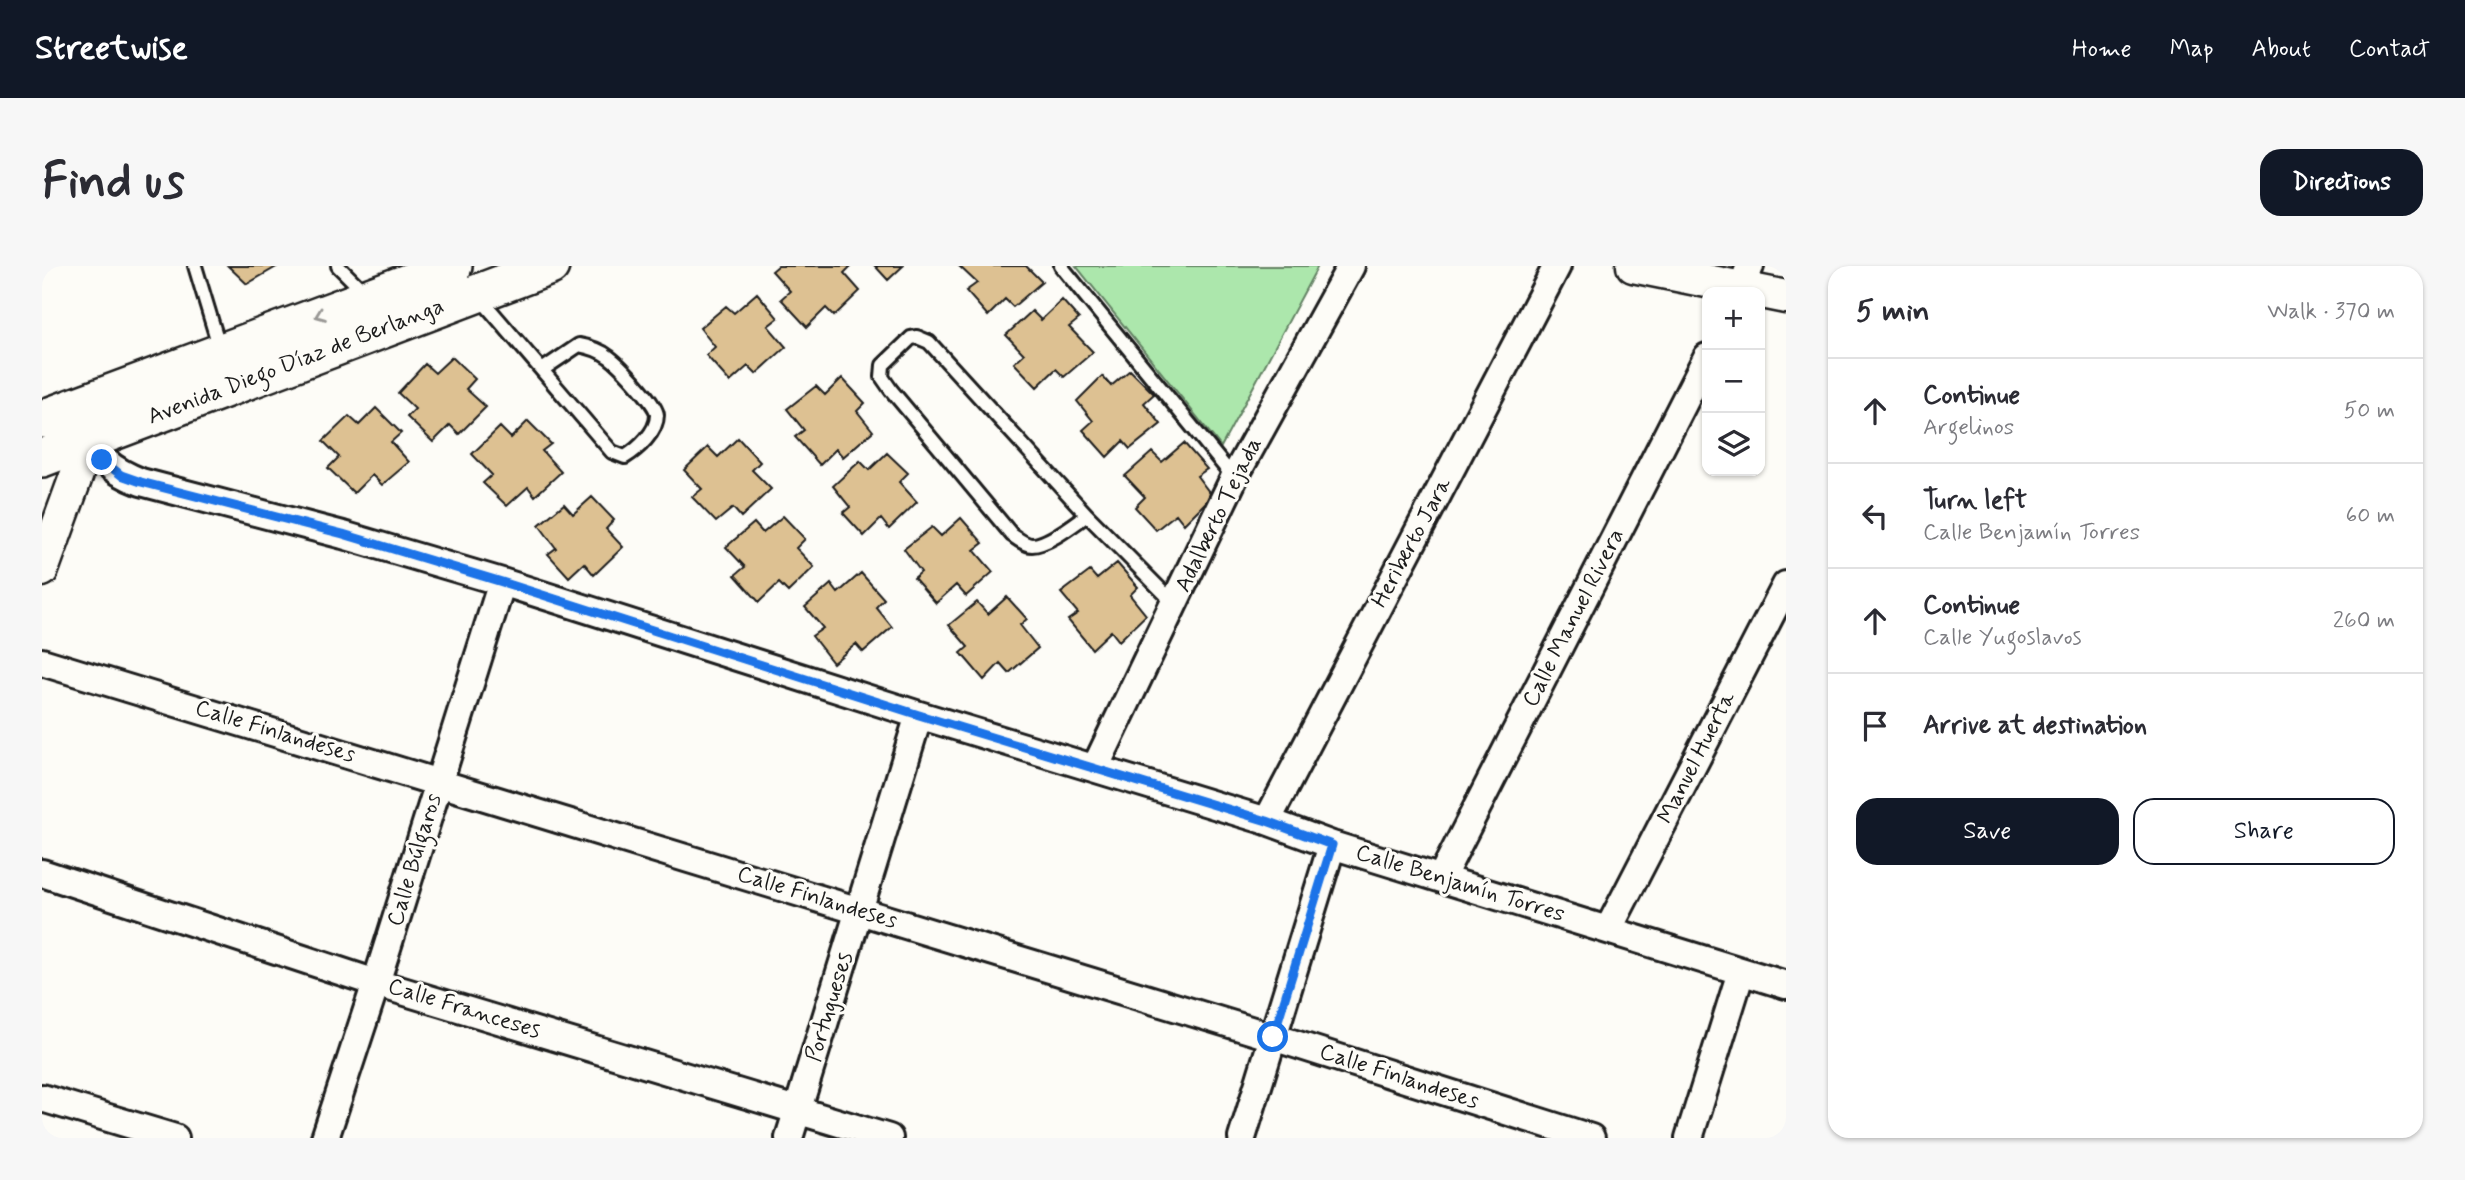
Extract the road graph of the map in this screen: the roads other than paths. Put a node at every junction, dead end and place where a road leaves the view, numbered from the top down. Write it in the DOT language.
graph roads {
  1 [pos="195,266"];
  2 [pos="338,266"];
  3 [pos="550,266"];
  4 [pos="1061,266"];
  5 [pos="1351,266"];
  6 [pos="1557,266"];
  7 [pos="1633,266"];
  8 [pos="464,280"];
  9 [pos="1744,282"];
  10 [pos="369,297"];
  11 [pos="1786,297"];
  12 [pos="221,352"];
  13 [pos="1702,367"];
  14 [pos="542,370"];
  15 [pos="58,413"];
  16 [pos="89,441"];
  17 [pos="42,458"];
  18 [pos="1234,478"];
  19 [pos="1087,516"];
  20 [pos="42,570"];
  21 [pos="502,582"];
  22 [pos="1786,585"];
  23 [pos="1175,604"];
  24 [pos="42,662"];
  25 [pos="919,715"];
  26 [pos="1095,768"];
  27 [pos="439,782"];
  28 [pos="1267,821"];
  29 [pos="1332,845"];
  30 [pos="42,873"];
  31 [pos="1441,878"];
  32 [pos="860,911"];
  33 [pos="1608,930"];
  34 [pos="1741,972"];
  35 [pos="376,983"];
  36 [pos="1786,985"];
  37 [pos="1273,1037"];
  38 [pos="42,1098"];
  39 [pos="798,1110"];
  40 [pos="174,1138"];
  41 [pos="325,1138"];
  42 [pos="789,1138"];
  43 [pos="889,1138"];
  44 [pos="1242,1138"];
  45 [pos="1591,1138"];
  46 [pos="1689,1138"];
  1 -- 12 [label="lane"];
  2 -- 10 [label="lane"];
  3 -- 8 [label="main road, Avenida Diego Díaz de Berlanga"];
  4 -- 18 [label="lane"];
  5 -- 18 [label="street, Adalberto Tejada"];
  6 -- 28 [label="street, Heriberto Jara"];
  7 -- 9 [label="street"];
  8 -- 10 [label="main road, Avenida Diego Díaz de Berlanga"];
  8 -- 14 [label="lane"];
  8 -- 16 [label="main road, Avenida Diego Díaz de Berlanga"];
  9 -- 11 [label="street"];
  10 -- 12 [label="main road, Avenida Diego Díaz de Berlanga, one-way"];
  12 -- 15 [label="main road, Avenida Diego Díaz de Berlanga"];
  13 -- 31 [label="street, Calle Manuel Rivera"];
  14 -- 14 [label="lane"];
  15 -- 16 [label="street, Calle Benjamín Torres"];
  16 -- 17 [label="main road, Avenida Diego Díaz de Berlanga"];
  16 -- 20 [label="street"];
  16 -- 21 [label="street, Calle Benjamín Torres"];
  18 -- 23 [label="street, Adalberto Tejada"];
  19 -- 19 [label="lane"];
  19 -- 23 [label="lane"];
  21 -- 25 [label="street, Calle Benjamín Torres"];
  21 -- 27 [label="street, Calle Búlgaros"];
  22 -- 33 [label="street, Manuel Huerta"];
  23 -- 26 [label="street, Adalberto Tejada"];
  24 -- 27 [label="street, Calle Finlandeses"];
  25 -- 26 [label="street, Calle Benjamín Torres"];
  25 -- 32 [label="street, Portugueses"];
  26 -- 28 [label="street, Calle Benjamín Torres"];
  27 -- 32 [label="street, Calle Finlandeses"];
  27 -- 35 [label="street, Calle Búlgaros"];
  28 -- 29 [label="street, Calle Benjamín Torres"];
  29 -- 31 [label="street, Calle Benjamín Torres"];
  29 -- 37 [label="street"];
  30 -- 35 [label="street, Calle Franceses"];
  31 -- 33 [label="street, Calle Benjamín Torres"];
  32 -- 37 [label="street, Calle Finlandeses"];
  32 -- 39 [label="street, Portugueses"];
  33 -- 34 [label="street, Calle Benjamín Torres"];
  34 -- 36 [label="street, Calle Benjamín Torres"];
  34 -- 46 [label="street"];
  35 -- 39 [label="street, Calle Franceses"];
  35 -- 41 [label="street, Calle Búlgaros"];
  37 -- 44 [label="street"];
  37 -- 45 [label="street, Calle Finlandeses"];
  38 -- 40 [label="street"];
  39 -- 42 [label="street, Portugueses"];
  39 -- 43 [label="street, Calle Franceses"];
}
